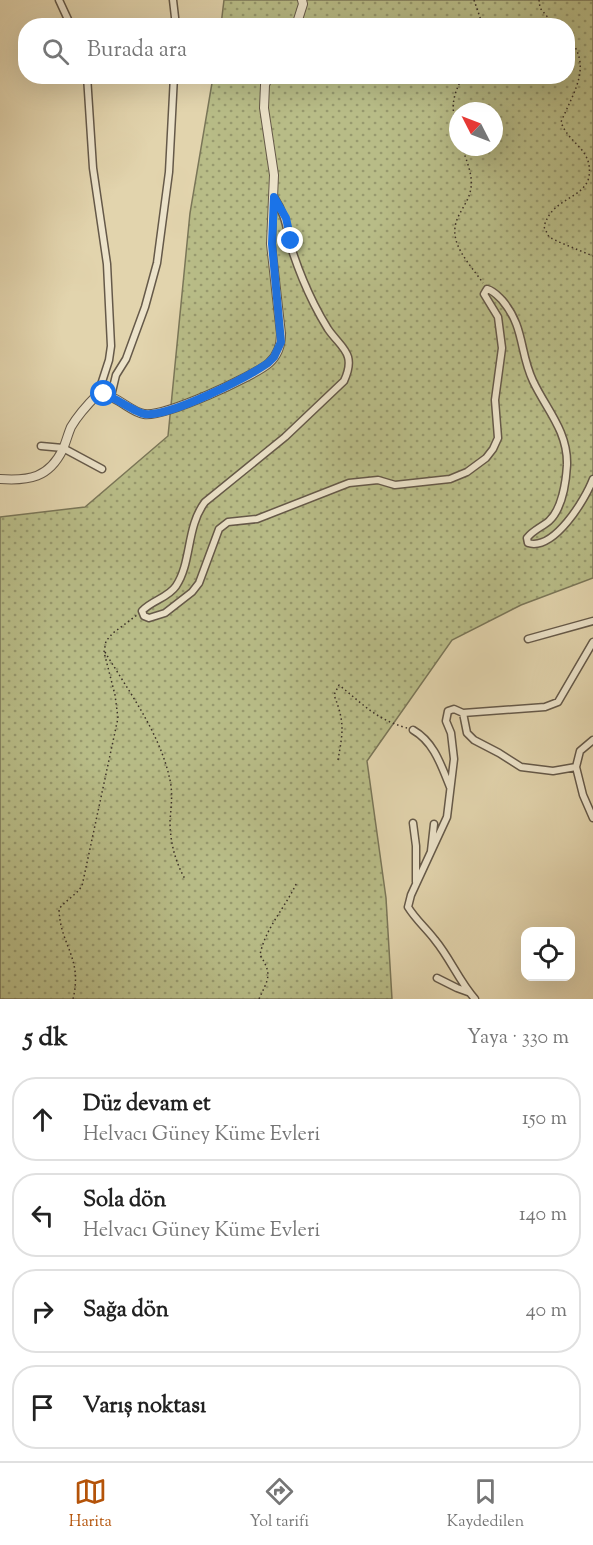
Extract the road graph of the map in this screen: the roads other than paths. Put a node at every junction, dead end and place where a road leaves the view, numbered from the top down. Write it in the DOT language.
graph roads {
  1 [pos="59,0"];
  2 [pos="173,0"];
  3 [pos="302,0"];
  4 [pos="67,18"];
  5 [pos="176,18"];
  6 [pos="299,18"];
  7 [pos="88,84"];
  8 [pos="174,84"];
  9 [pos="265,84"];
  10 [pos="274,197"];
  11 [pos="98,394"];
  12 [pos="111,396"];
  13 [pos="41,446"];
  14 [pos="63,448"];
  15 [pos="102,469"];
  16 [pos="0,479"];
  17 [pos="593,479"];
  18 [pos="593,621"];
  19 [pos="528,639"];
  20 [pos="593,642"];
  21 [pos="463,713"];
  22 [pos="413,730"];
  23 [pos="593,740"];
  24 [pos="576,767"];
  25 [pos="451,787"];
  26 [pos="593,818"];
  27 [pos="413,823"];
  28 [pos="434,824"];
  29 [pos="431,854"];
  30 [pos="416,883"];
  31 [pos="437,978"];
  32 [pos="469,992"];
  33 [pos="475,999"];
  1 -- 4 [label="street"];
  2 -- 5 [label="street"];
  3 -- 6 [label="street"];
  7 -- 11 [label="street"];
  8 -- 12 [label="street"];
  9 -- 10 [label="street"];
  10 -- 12 [label="street"];
  10 -- 17 [label="street"];
  11 -- 12 [label="street"];
  11 -- 14 [label="street"];
  13 -- 14 [label="street"];
  14 -- 15 [label="street"];
  14 -- 16 [label="street"];
  18 -- 19 [label="street"];
  20 -- 21 [label="street"];
  21 -- 24 [label="street"];
  21 -- 25 [label="street"];
  22 -- 25 [label="street"];
  23 -- 24 [label="street"];
  24 -- 26 [label="street"];
  25 -- 29 [label="street"];
  27 -- 30 [label="street"];
  28 -- 29 [label="street"];
  29 -- 30 [label="street"];
  30 -- 32 [label="street"];
  31 -- 32 [label="street"];
  32 -- 33 [label="street"];
}
